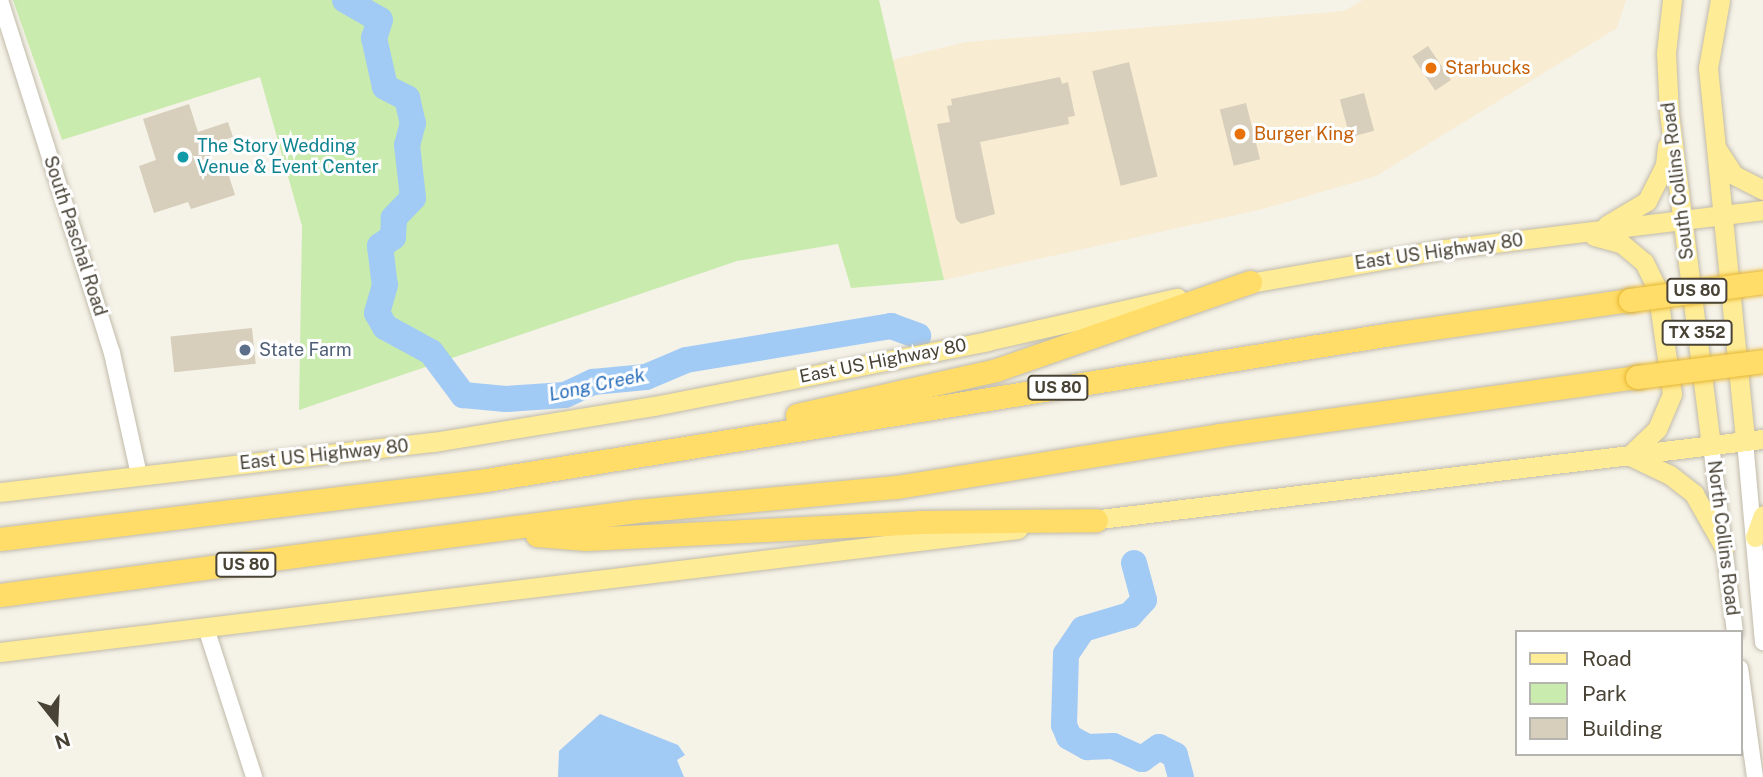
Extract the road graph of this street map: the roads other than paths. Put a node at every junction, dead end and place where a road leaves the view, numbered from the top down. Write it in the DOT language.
graph roads {
  1 [pos="0,0"];
  2 [pos="1672,0"];
  3 [pos="1720,0"];
  4 [pos="1669,113"];
  5 [pos="1716,149"];
  6 [pos="1763,190"];
  7 [pos="1763,210"];
  8 [pos="1723,216"];
  9 [pos="1683,222"];
  10 [pos="1583,233"];
  11 [pos="1250,282"];
  12 [pos="1763,282"];
  13 [pos="1763,361"];
  14 [pos="1754,440"];
  15 [pos="1711,445"];
  16 [pos="1629,456"];
  17 [pos="139,475"];
  18 [pos="486,480"];
  19 [pos="0,492"];
  20 [pos="1763,516"];
  21 [pos="1096,520"];
  22 [pos="492,532"];
  23 [pos="1755,537"];
  24 [pos="0,539"];
  25 [pos="1724,547"];
  26 [pos="0,595"];
  27 [pos="206,628"];
  28 [pos="1735,630"];
  29 [pos="1763,642"];
  30 [pos="0,652"];
  31 [pos="1742,683"];
  32 [pos="254,777"];
  33 [pos="1755,777"];
  1 -- 17 [label="street, South Paschal Road"];
  2 -- 4 [label="main road, South Collins Road / TX 352"];
  3 -- 5 [label="main road, TX 352"];
  4 -- 9 [label="main road, South Collins Road / TX 352"];
  4 -- 10 [label="main road"];
  5 -- 6 [label="main road"];
  5 -- 8 [label="main road, TX 352"];
  7 -- 8 [label="main road, East US Highway 80"];
  8 -- 9 [label="main road, East US Highway 80"];
  8 -- 14 [label="main road, TX 352"];
  9 -- 10 [label="main road, East US Highway 80"];
  9 -- 15 [label="main road, South Collins Road / TX 352"];
  10 -- 11 [label="main road, East US Highway 80"];
  10 -- 16 [label="main road"];
  11 -- 17 [label="main road, East US Highway 80"];
  11 -- 18 [label="highway"];
  12 -- 18 [label="highway, US 80, bridge"];
  13 -- 22 [label="highway, US 80, bridge"];
  14 -- 15 [label="main road"];
  14 -- 23 [label="street, North Collins Road"];
  15 -- 16 [label="main road"];
  15 -- 25 [label="street, North Collins Road"];
  16 -- 21 [label="main road"];
  16 -- 25 [label="main road"];
  17 -- 19 [label="main road, East US Highway 80"];
  18 -- 24 [label="highway, US 80"];
  20 -- 23 [label="main road"];
  21 -- 22 [label="highway"];
  21 -- 27 [label="main road"];
  22 -- 26 [label="highway, US 80"];
  23 -- 29 [label="street, North Collins Road"];
  25 -- 28 [label="street, North Collins Road"];
  27 -- 30 [label="main road"];
  27 -- 32 [label="street"];
  31 -- 33 [label="street"];
}
